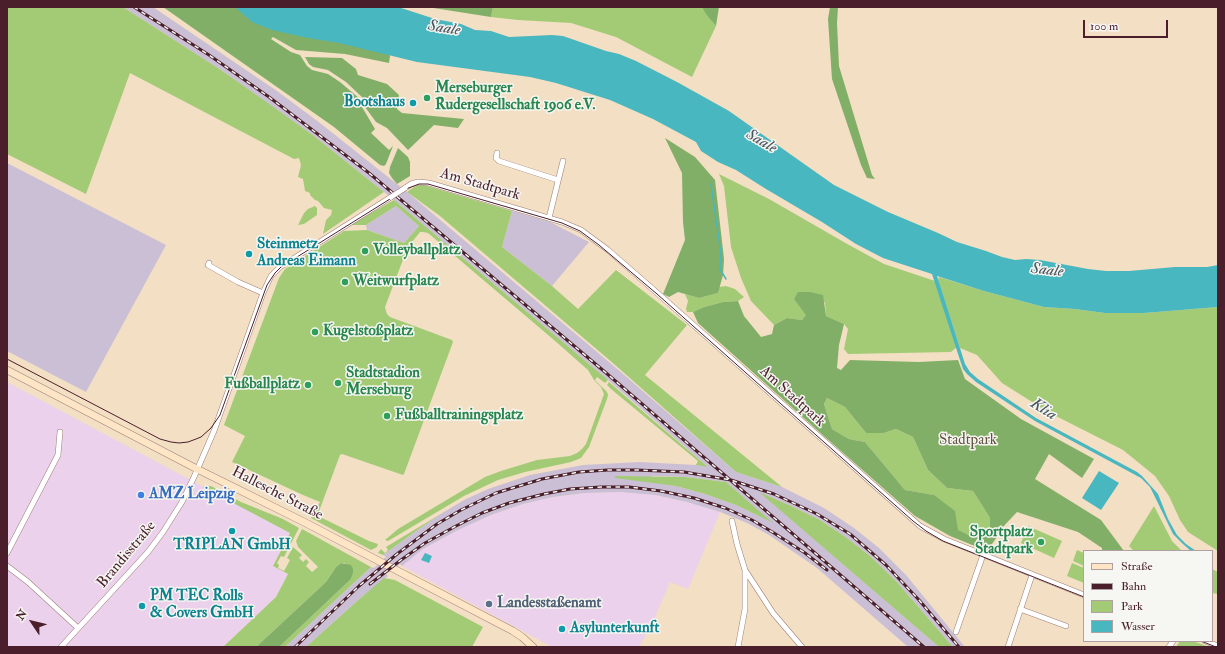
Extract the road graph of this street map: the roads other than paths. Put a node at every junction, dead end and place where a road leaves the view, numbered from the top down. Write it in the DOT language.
graph roads {
  1 [pos="497,153"];
  2 [pos="563,161"];
  3 [pos="558,180"];
  4 [pos="548,218"];
  5 [pos="209,264"];
  6 [pos="274,272"];
  7 [pos="263,293"];
  8 [pos="7,370"];
  9 [pos="60,432"];
  10 [pos="197,469"];
  11 [pos="732,521"];
  12 [pos="7,553"];
  13 [pos="983,555"];
  14 [pos="7,566"];
  15 [pos="745,570"];
  16 [pos="1032,575"];
  17 [pos="1083,595"];
  18 [pos="1020,609"];
  19 [pos="1066,626"];
  20 [pos="78,628"];
  21 [pos="956,632"];
  22 [pos="1208,642"];
  23 [pos="1218,646"];
  24 [pos="61,647"];
  25 [pos="533,647"];
  26 [pos="738,647"];
  27 [pos="802,647"];
  28 [pos="1008,647"];
  1 -- 3 [label="street, Am Stadtpark"];
  2 -- 3 [label="street"];
  3 -- 4 [label="street"];
  4 -- 6 [label="street, Am Stadtpark, bridge"];
  4 -- 13 [label="street, Am Stadtpark"];
  5 -- 7 [label="street"];
  6 -- 7 [label="street, Brandisstraße"];
  7 -- 10 [label="street, Brandisstraße"];
  8 -- 10 [label="street, Hallesche Straße"];
  9 -- 12 [label="street"];
  10 -- 20 [label="street, Brandisstraße"];
  10 -- 25 [label="street, Hallesche Straße"];
  11 -- 15 [label="street"];
  13 -- 16 [label="street, Am Stadtpark"];
  13 -- 21 [label="street"];
  14 -- 20 [label="street"];
  15 -- 26 [label="street"];
  15 -- 27 [label="street"];
  16 -- 17 [label="street, Am Stadtpark"];
  16 -- 18 [label="street"];
  18 -- 19 [label="street"];
  18 -- 28 [label="street"];
  20 -- 24 [label="street, Brandisstraße"];
  22 -- 23 [label="street"];
}
